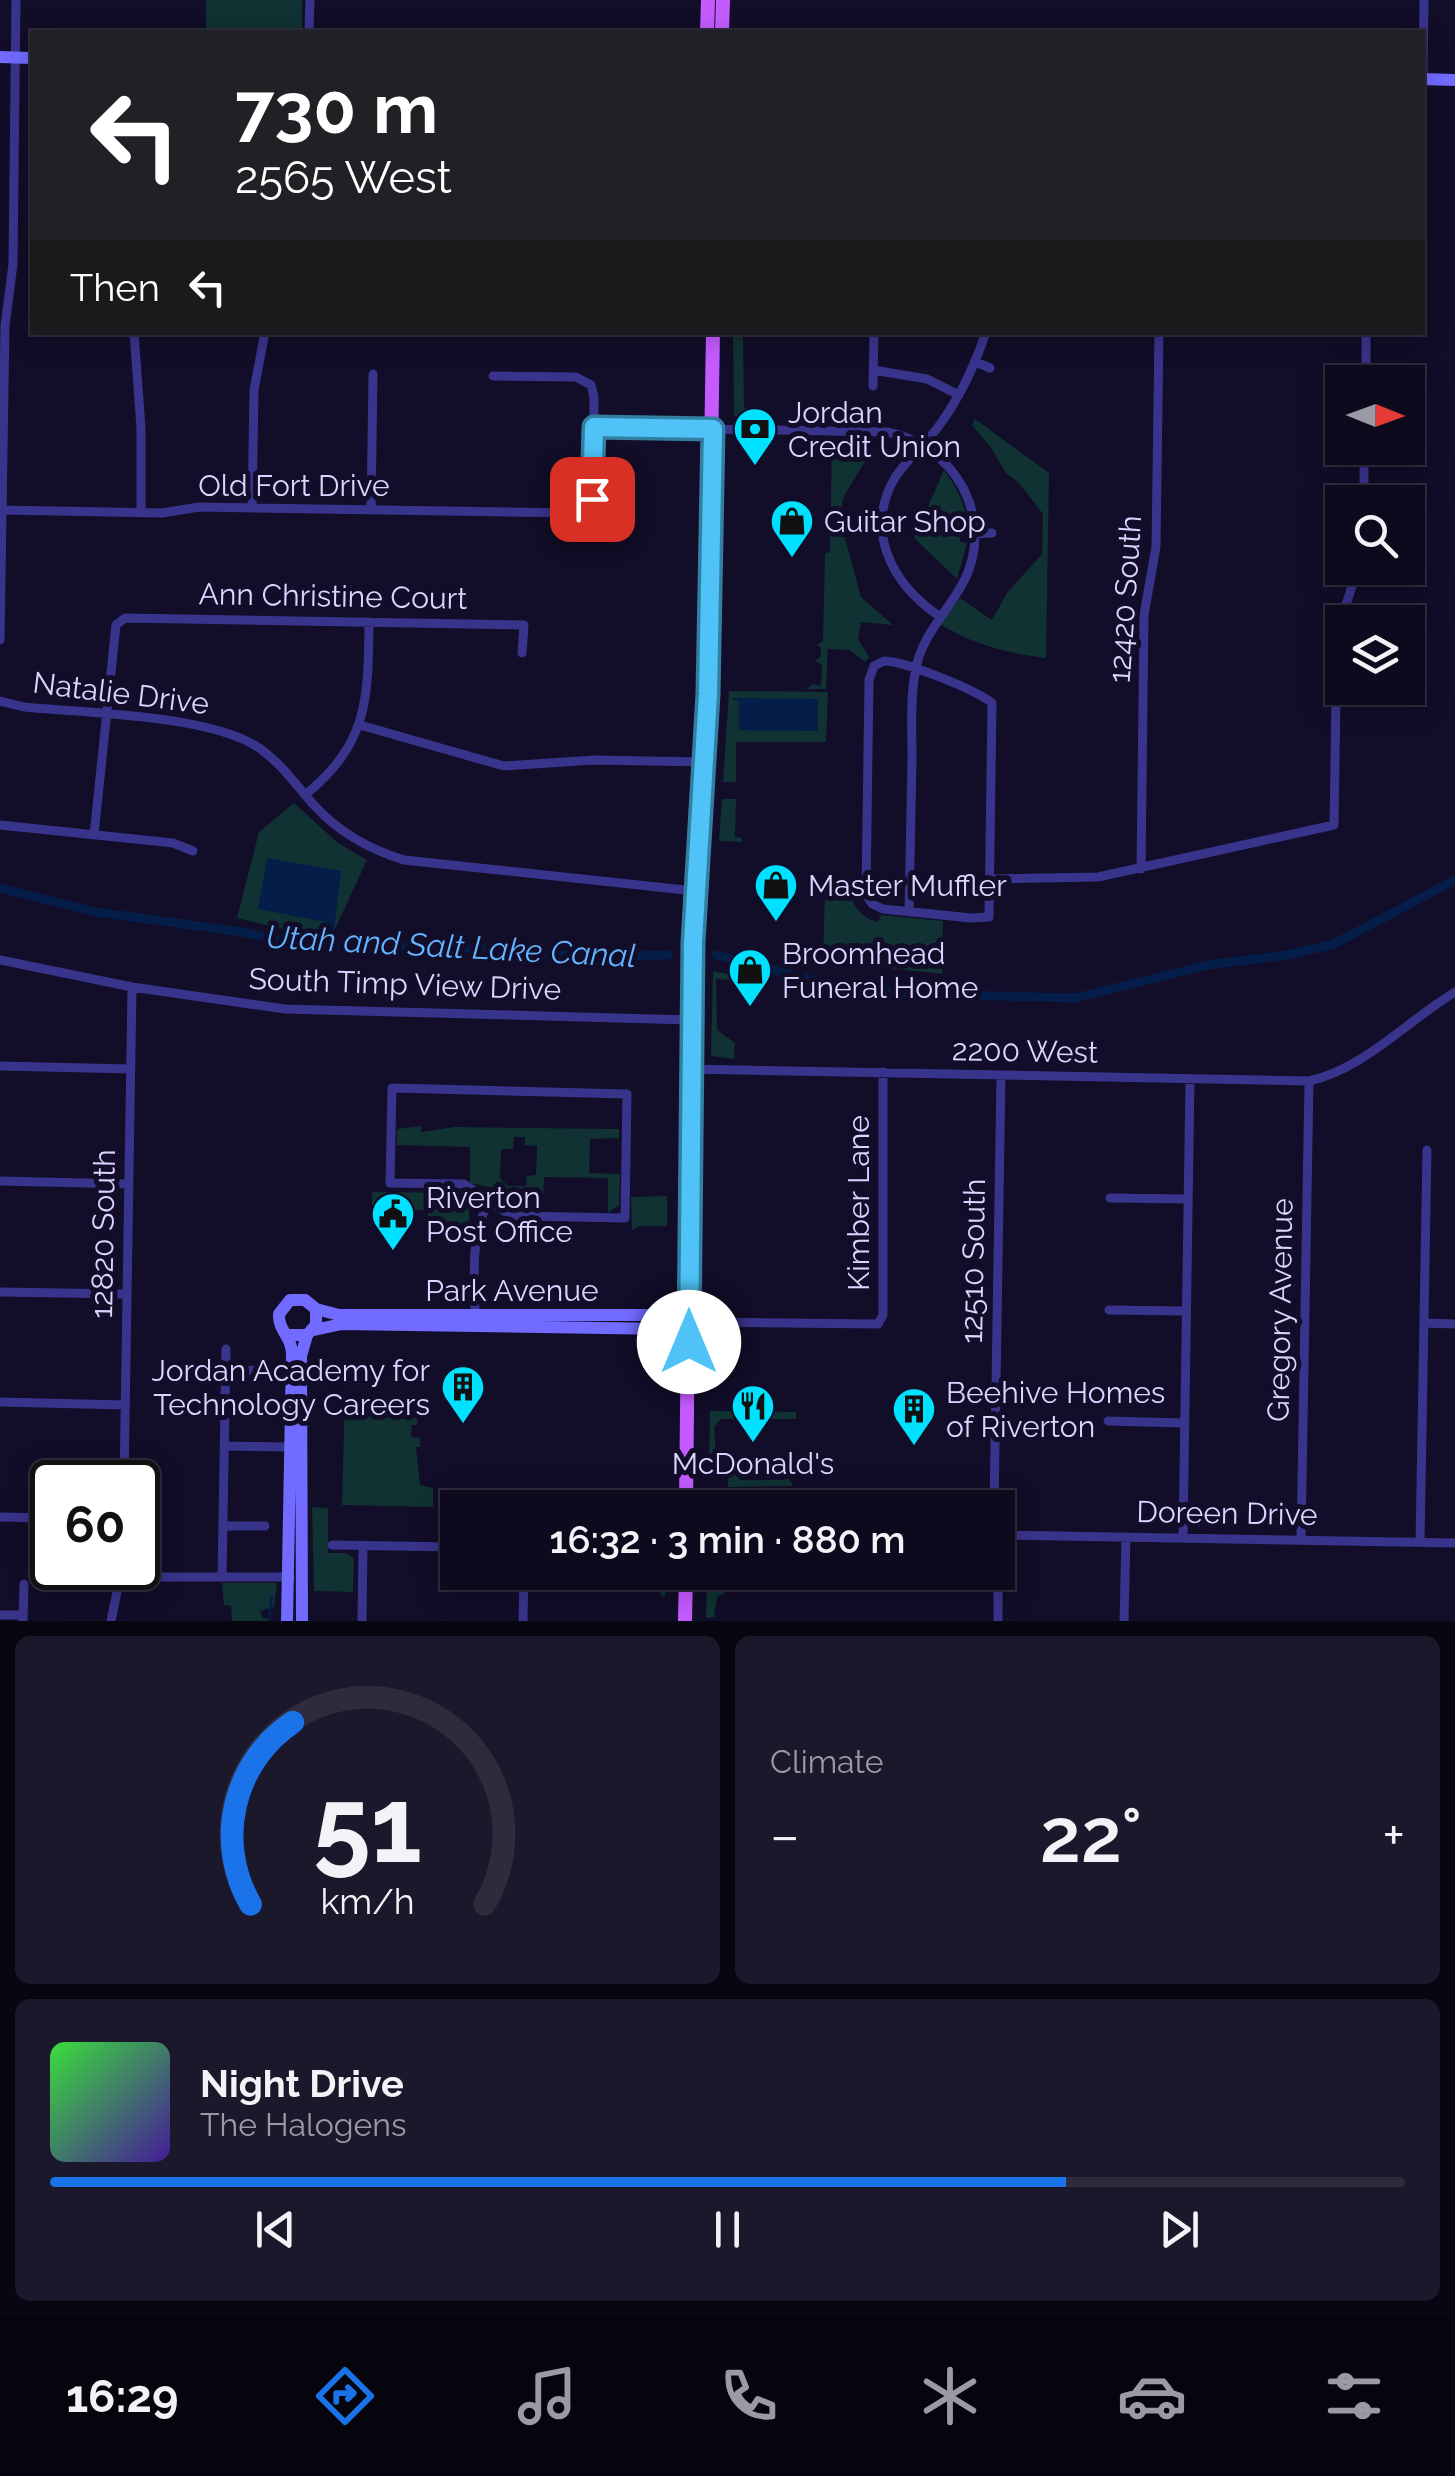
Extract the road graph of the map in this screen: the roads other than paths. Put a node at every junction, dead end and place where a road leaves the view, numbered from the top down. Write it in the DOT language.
graph roads {
  1 [pos="16,0"];
  2 [pos="310,0"];
  3 [pos="708,0"];
  4 [pos="723,0"];
  5 [pos="1424,0"];
  6 [pos="309,30"];
  7 [pos="708,30"];
  8 [pos="722,30"];
  9 [pos="1424,30"];
  10 [pos="0,57"];
  11 [pos="16,58"];
  12 [pos="30,58"];
  13 [pos="1425,80"];
  14 [pos="1455,80"];
  15 [pos="134,335"];
  16 [pos="264,335"];
  17 [pos="713,335"];
  18 [pos="874,335"];
  19 [pos="985,335"];
  20 [pos="1159,335"];
  21 [pos="1366,335"];
  22 [pos="976,362"];
  23 [pos="1366,365"];
  24 [pos="990,368"];
  25 [pos="873,370"];
  26 [pos="373,374"];
  27 [pos="493,376"];
  28 [pos="873,386"];
  29 [pos="959,394"];
  30 [pos="594,427"];
  31 [pos="713,429"];
  32 [pos="923,445"];
  33 [pos="252,508"];
  34 [pos="2,510"];
  35 [pos="371,510"];
  36 [pos="140,512"];
  37 [pos="992,533"];
  38 [pos="974,534"];
  39 [pos="1352,585"];
  40 [pos="939,616"];
  41 [pos="369,622"];
  42 [pos="0,640"];
  43 [pos="522,653"];
  44 [pos="915,669"];
  45 [pos="0,701"];
  46 [pos="107,715"];
  47 [pos="360,725"];
  48 [pos="703,762"];
  49 [pos="305,795"];
  50 [pos="0,825"];
  51 [pos="94,835"];
  52 [pos="192,851"];
  53 [pos="1141,869"];
  54 [pos="992,879"];
  55 [pos="694,891"];
  56 [pos="909,912"];
  57 [pos="0,960"];
  58 [pos="132,987"];
  59 [pos="1455,992"];
  60 [pos="691,1020"];
  61 [pos="0,1066"];
  62 [pos="130,1069"];
  63 [pos="690,1069"];
  64 [pos="883,1072"];
  65 [pos="1002,1076"];
  66 [pos="1190,1079"];
  67 [pos="1309,1081"];
  68 [pos="1427,1150"];
  69 [pos="0,1181"];
  70 [pos="128,1184"];
  71 [pos="1110,1198"];
  72 [pos="1188,1199"];
  73 [pos="489,1201"];
  74 [pos="0,1292"];
  75 [pos="126,1294"];
  76 [pos="316,1309"];
  77 [pos="1109,1310"];
  78 [pos="1186,1312"];
  79 [pos="475,1321"];
  80 [pos="690,1322"];
  81 [pos="1424,1323"];
  82 [pos="1455,1324"];
  83 [pos="310,1333"];
  84 [pos="289,1335"];
  85 [pos="226,1349"];
  86 [pos="267,1370"];
  87 [pos="226,1371"];
  88 [pos="0,1402"];
  89 [pos="125,1406"];
  90 [pos="1108,1421"];
  91 [pos="1184,1423"];
  92 [pos="224,1446"];
  93 [pos="290,1447"];
  94 [pos="124,1460"];
  95 [pos="686,1490"];
  96 [pos="994,1490"];
  97 [pos="0,1517"];
  98 [pos="30,1518"];
  99 [pos="223,1526"];
  100 [pos="265,1526"];
  101 [pos="1015,1536"];
  102 [pos="1126,1536"];
  103 [pos="1182,1538"];
  104 [pos="1301,1540"];
  105 [pos="1420,1542"];
  106 [pos="1455,1543"];
  107 [pos="332,1545"];
  108 [pos="363,1546"];
  109 [pos="440,1547"];
  110 [pos="160,1574"];
  111 [pos="222,1577"];
  112 [pos="295,1578"];
  113 [pos="24,1584"];
  114 [pos="118,1590"];
  115 [pos="524,1590"];
  116 [pos="686,1590"];
  117 [pos="998,1590"];
  118 [pos="0,1615"];
  119 [pos="23,1618"];
  120 [pos="112,1621"];
  121 [pos="287,1621"];
  122 [pos="302,1621"];
  123 [pos="362,1621"];
  124 [pos="523,1621"];
  125 [pos="685,1621"];
  126 [pos="998,1621"];
  127 [pos="1124,1621"];
  1 -- 11 [label="street"];
  2 -- 6 [label="street"];
  3 -- 7 [label="main road"];
  4 -- 8 [label="main road"];
  5 -- 9 [label="street"];
  10 -- 11 [label="street"];
  11 -- 12 [label="street"];
  11 -- 34 [label="street"];
  13 -- 14 [label="street"];
  15 -- 36 [label="street"];
  16 -- 33 [label="street"];
  17 -- 31 [label="main road"];
  18 -- 25 [label="street"];
  19 -- 22 [label="street"];
  20 -- 53 [label="street, 12420 South"];
  21 -- 23 [label="street"];
  22 -- 24 [label="street"];
  22 -- 29 [label="street"];
  25 -- 28 [label="street"];
  25 -- 29 [label="street"];
  26 -- 35 [label="street"];
  27 -- 30 [label="street"];
  29 -- 32 [label="street"];
  30 -- 31 [label="street"];
  30 -- 35 [label="street, Old Fort Drive"];
  31 -- 32 [label="street"];
  31 -- 48 [label="main road"];
  32 -- 38 [label="street"];
  32 -- 40 [label="street"];
  33 -- 35 [label="street, Old Fort Drive"];
  33 -- 36 [label="street, Old Fort Drive"];
  34 -- 36 [label="street, Old Fort Drive"];
  34 -- 42 [label="street"];
  37 -- 38 [label="street"];
  38 -- 40 [label="street"];
  39 -- 53 [label="street"];
  40 -- 44 [label="street"];
  41 -- 43 [label="street, Ann Christine Court"];
  41 -- 46 [label="street, Ann Christine Court"];
  41 -- 47 [label="street"];
  44 -- 54 [label="street"];
  44 -- 56 [label="street"];
  44 -- 56 [label="street"];
  45 -- 46 [label="street, Natalie Drive"];
  46 -- 49 [label="street, Natalie Drive"];
  46 -- 51 [label="street"];
  47 -- 48 [label="street"];
  47 -- 49 [label="street"];
  48 -- 55 [label="main road"];
  49 -- 55 [label="street, Natalie Drive"];
  50 -- 51 [label="street"];
  51 -- 52 [label="street"];
  53 -- 54 [label="street"];
  54 -- 56 [label="street"];
  55 -- 60 [label="main road"];
  57 -- 58 [label="street, South Timp View Drive"];
  58 -- 60 [label="street, South Timp View Drive"];
  58 -- 62 [label="street, 12820 South"];
  59 -- 67 [label="street, 2200 West"];
  60 -- 63 [label="main road"];
  61 -- 62 [label="street"];
  62 -- 70 [label="street, 12820 South"];
  63 -- 64 [label="street, 2200 West"];
  63 -- 80 [label="main road"];
  64 -- 65 [label="street, 2200 West"];
  64 -- 80 [label="street, Kimber Lane"];
  65 -- 66 [label="street, 2200 West"];
  65 -- 96 [label="street, 12510 South"];
  66 -- 67 [label="street, 2200 West"];
  66 -- 72 [label="street"];
  67 -- 104 [label="street, Gregory Avenue"];
  68 -- 81 [label="street"];
  69 -- 70 [label="street"];
  70 -- 75 [label="street, 12820 South"];
  71 -- 72 [label="street"];
  72 -- 78 [label="street"];
  73 -- 73 [label="street"];
  73 -- 79 [label="street"];
  74 -- 75 [label="street"];
  75 -- 89 [label="street, 12820 South"];
  76 -- 79 [label="street, Park Avenue"];
  76 -- 83 [label="street, Park Avenue"];
  76 -- 84 [label="street, Park Avenue"];
  77 -- 78 [label="street"];
  78 -- 91 [label="street"];
  79 -- 80 [label="street, Park Avenue"];
  79 -- 83 [label="street, Park Avenue"];
  80 -- 95 [label="main road"];
  81 -- 82 [label="street"];
  81 -- 105 [label="street"];
  83 -- 84 [label="street, Park Avenue"];
  83 -- 112 [label="street, Park Avenue"];
  84 -- 93 [label="street, Park Avenue"];
  85 -- 87 [label="street"];
  86 -- 87 [label="street"];
  87 -- 92 [label="street"];
  88 -- 89 [label="street"];
  89 -- 94 [label="street, 12820 South"];
  90 -- 91 [label="street"];
  91 -- 103 [label="street"];
  92 -- 93 [label="street"];
  92 -- 99 [label="street"];
  93 -- 112 [label="street, Park Avenue"];
  97 -- 98 [label="street"];
  99 -- 100 [label="street"];
  99 -- 111 [label="street"];
  101 -- 102 [label="street, Doreen Drive"];
  102 -- 103 [label="street, Doreen Drive"];
  102 -- 127 [label="street"];
  103 -- 104 [label="street, Doreen Drive"];
  104 -- 105 [label="street, Doreen Drive"];
  105 -- 106 [label="street, Doreen Drive"];
  107 -- 108 [label="street"];
  108 -- 109 [label="street"];
  108 -- 123 [label="street"];
  110 -- 111 [label="street"];
  111 -- 112 [label="street"];
  112 -- 121 [label="street, Park Avenue"];
  112 -- 122 [label="street, Park Avenue"];
  113 -- 119 [label="street"];
  114 -- 120 [label="street"];
  115 -- 124 [label="street"];
  116 -- 125 [label="main road"];
  117 -- 126 [label="street"];
  118 -- 119 [label="street"];
}
